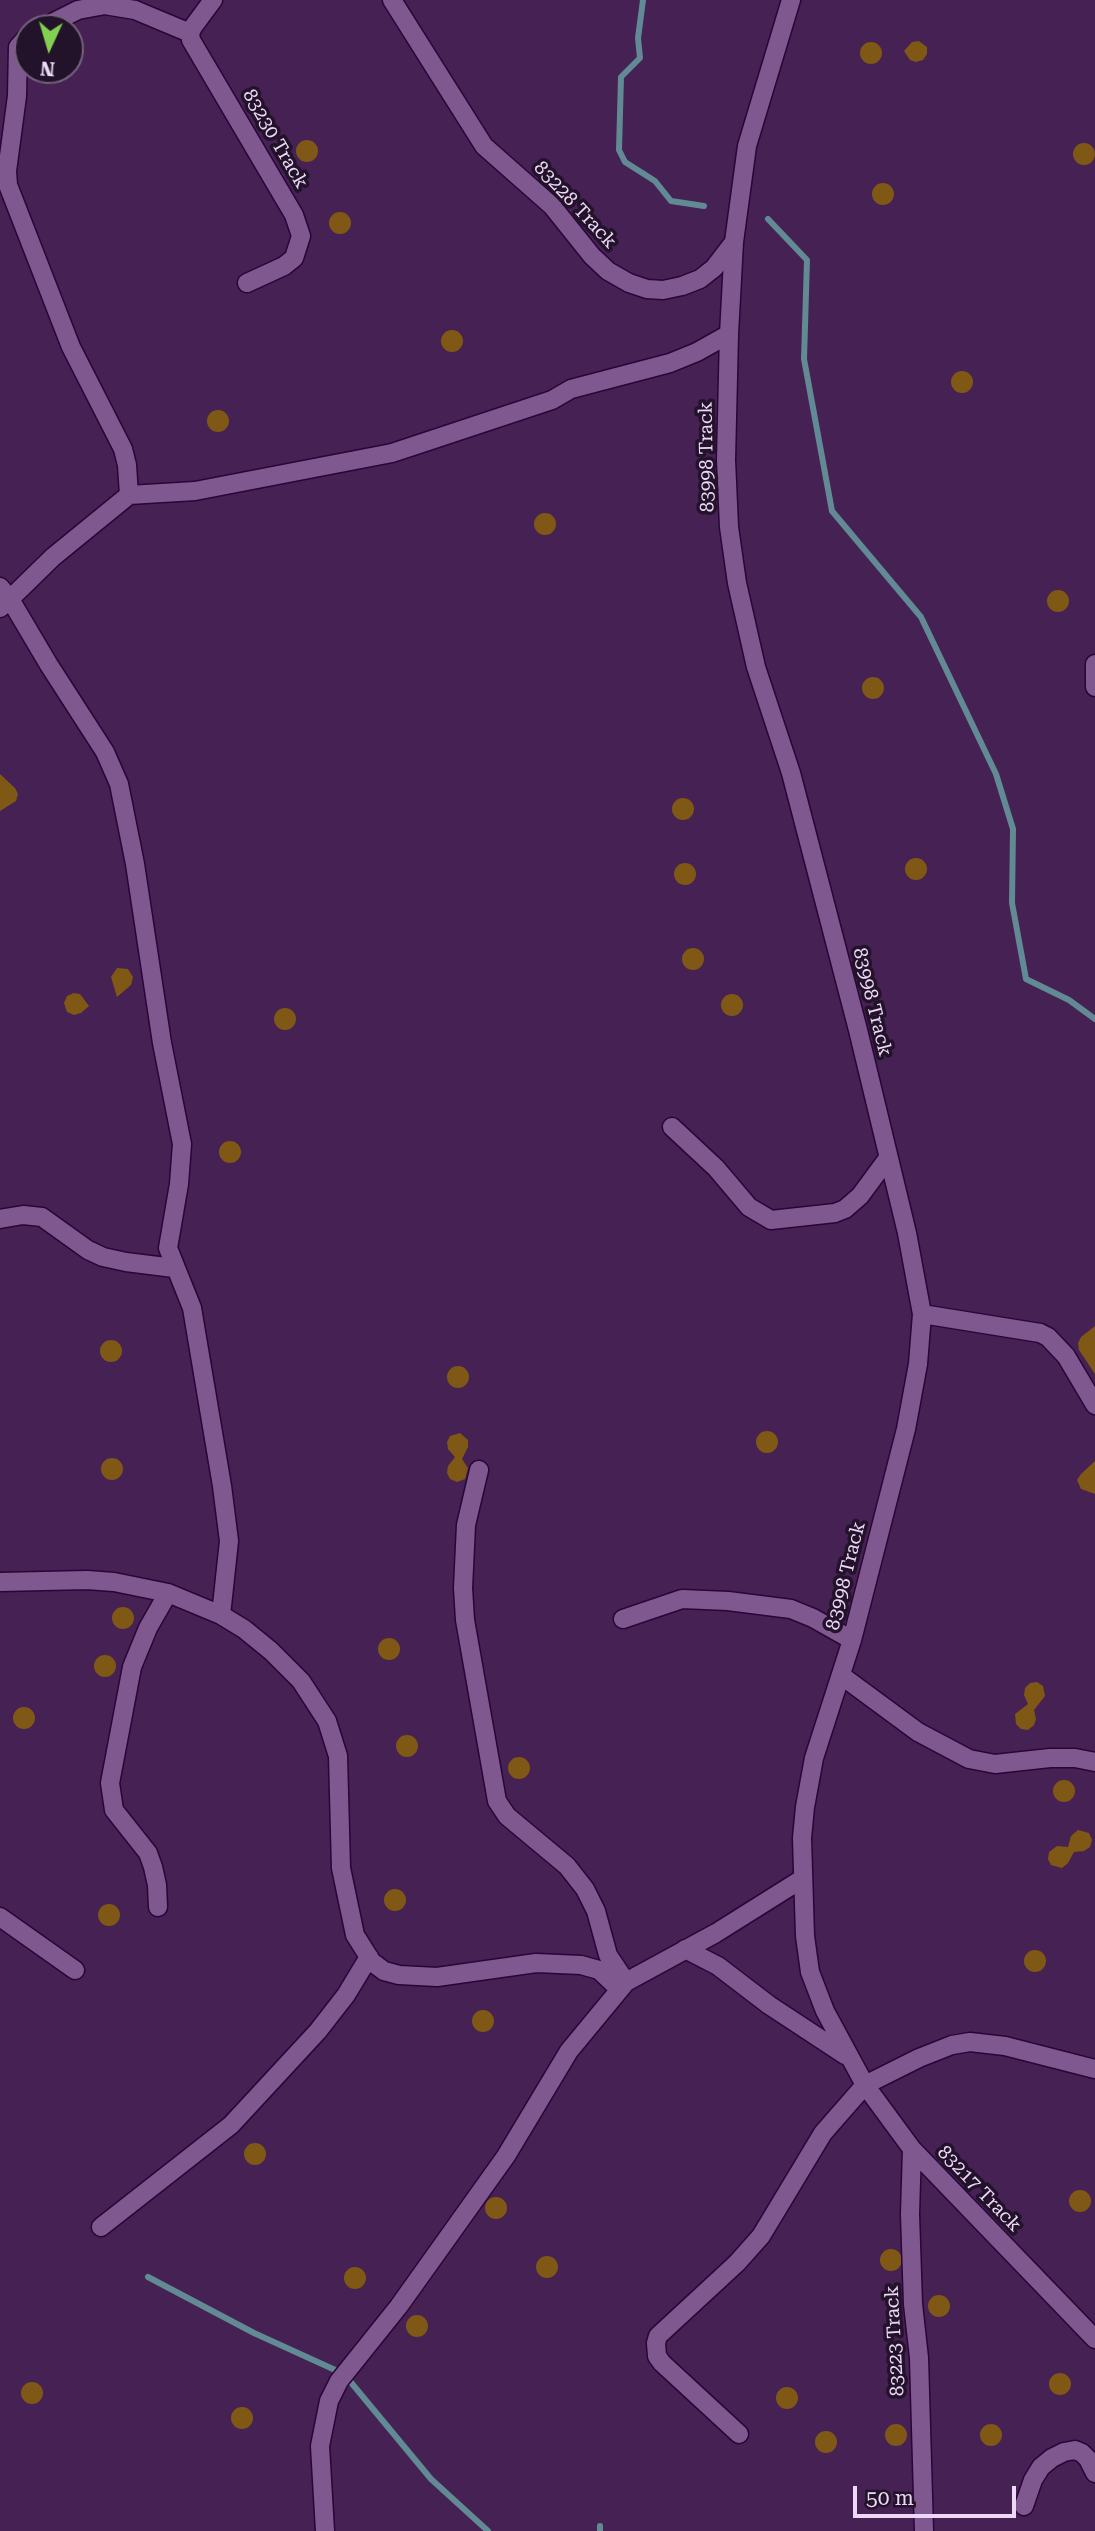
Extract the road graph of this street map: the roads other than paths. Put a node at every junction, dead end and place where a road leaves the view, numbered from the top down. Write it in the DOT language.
graph roads {
  1 [pos="213,0"];
  2 [pos="392,0"];
  3 [pos="791,0"];
  4 [pos="69,14"];
  5 [pos="190,33"];
  6 [pos="17,84"];
  7 [pos="734,242"];
  8 [pos="247,283"];
  9 [pos="729,334"];
  10 [pos="129,495"];
  11 [pos="3,598"];
  12 [pos="1095,664"];
  13 [pos="1095,687"];
  14 [pos="672,1127"];
  15 [pos="888,1158"];
  16 [pos="0,1219"];
  17 [pos="174,1268"];
  18 [pos="922,1314"];
  19 [pos="1095,1405"];
  20 [pos="479,1470"];
  21 [pos="0,1582"];
  22 [pos="168,1593"];
  23 [pos="221,1615"];
  24 [pos="623,1619"];
  25 [pos="852,1640"];
  26 [pos="842,1676"];
  27 [pos="1095,1762"];
  28 [pos="802,1879"];
  29 [pos="158,1907"];
  30 [pos="0,1917"];
  31 [pos="685,1949"];
  32 [pos="369,1957"];
  33 [pos="75,1970"];
  34 [pos="622,1985"];
  35 [pos="848,2057"];
  36 [pos="1095,2069"];
  37 [pos="865,2085"];
  38 [pos="912,2150"];
  39 [pos="101,2227"];
  40 [pos="1095,2339"];
  41 [pos="739,2434"];
  42 [pos="1095,2473"];
  43 [pos="1024,2506"];
  44 [pos="325,2531"];
  45 [pos="924,2531"];
  1 -- 5 [label="street"];
  2 -- 7 [label="street, 83228 Track"];
  3 -- 7 [label="street, 83998 Track"];
  4 -- 5 [label="street"];
  5 -- 8 [label="street, 83230 Track"];
  6 -- 10 [label="street"];
  7 -- 9 [label="street, 83998 Track"];
  9 -- 10 [label="street"];
  9 -- 15 [label="street, 83998 Track"];
  10 -- 11 [label="street"];
  11 -- 17 [label="street"];
  12 -- 13 [label="street"];
  14 -- 15 [label="street"];
  15 -- 18 [label="street, 83998 Track"];
  16 -- 17 [label="street"];
  17 -- 23 [label="street"];
  18 -- 19 [label="street"];
  18 -- 25 [label="street, 83998 Track"];
  20 -- 34 [label="street"];
  21 -- 22 [label="street"];
  22 -- 23 [label="street"];
  22 -- 29 [label="street"];
  23 -- 32 [label="street"];
  24 -- 25 [label="street"];
  25 -- 26 [label="street, 83998 Track"];
  26 -- 27 [label="street"];
  26 -- 28 [label="street, 83998 Track"];
  28 -- 31 [label="street"];
  28 -- 35 [label="street, 83217 Track"];
  30 -- 33 [label="street"];
  31 -- 34 [label="street"];
  31 -- 35 [label="street, 83217 Track"];
  32 -- 34 [label="street"];
  32 -- 39 [label="street"];
  34 -- 44 [label="street"];
  35 -- 37 [label="street, 83217 Track"];
  36 -- 37 [label="street"];
  37 -- 38 [label="street, 83217 Track"];
  37 -- 41 [label="street"];
  38 -- 40 [label="street, 83217 Track"];
  38 -- 45 [label="street, 83223 Track"];
  42 -- 43 [label="street"];
}
